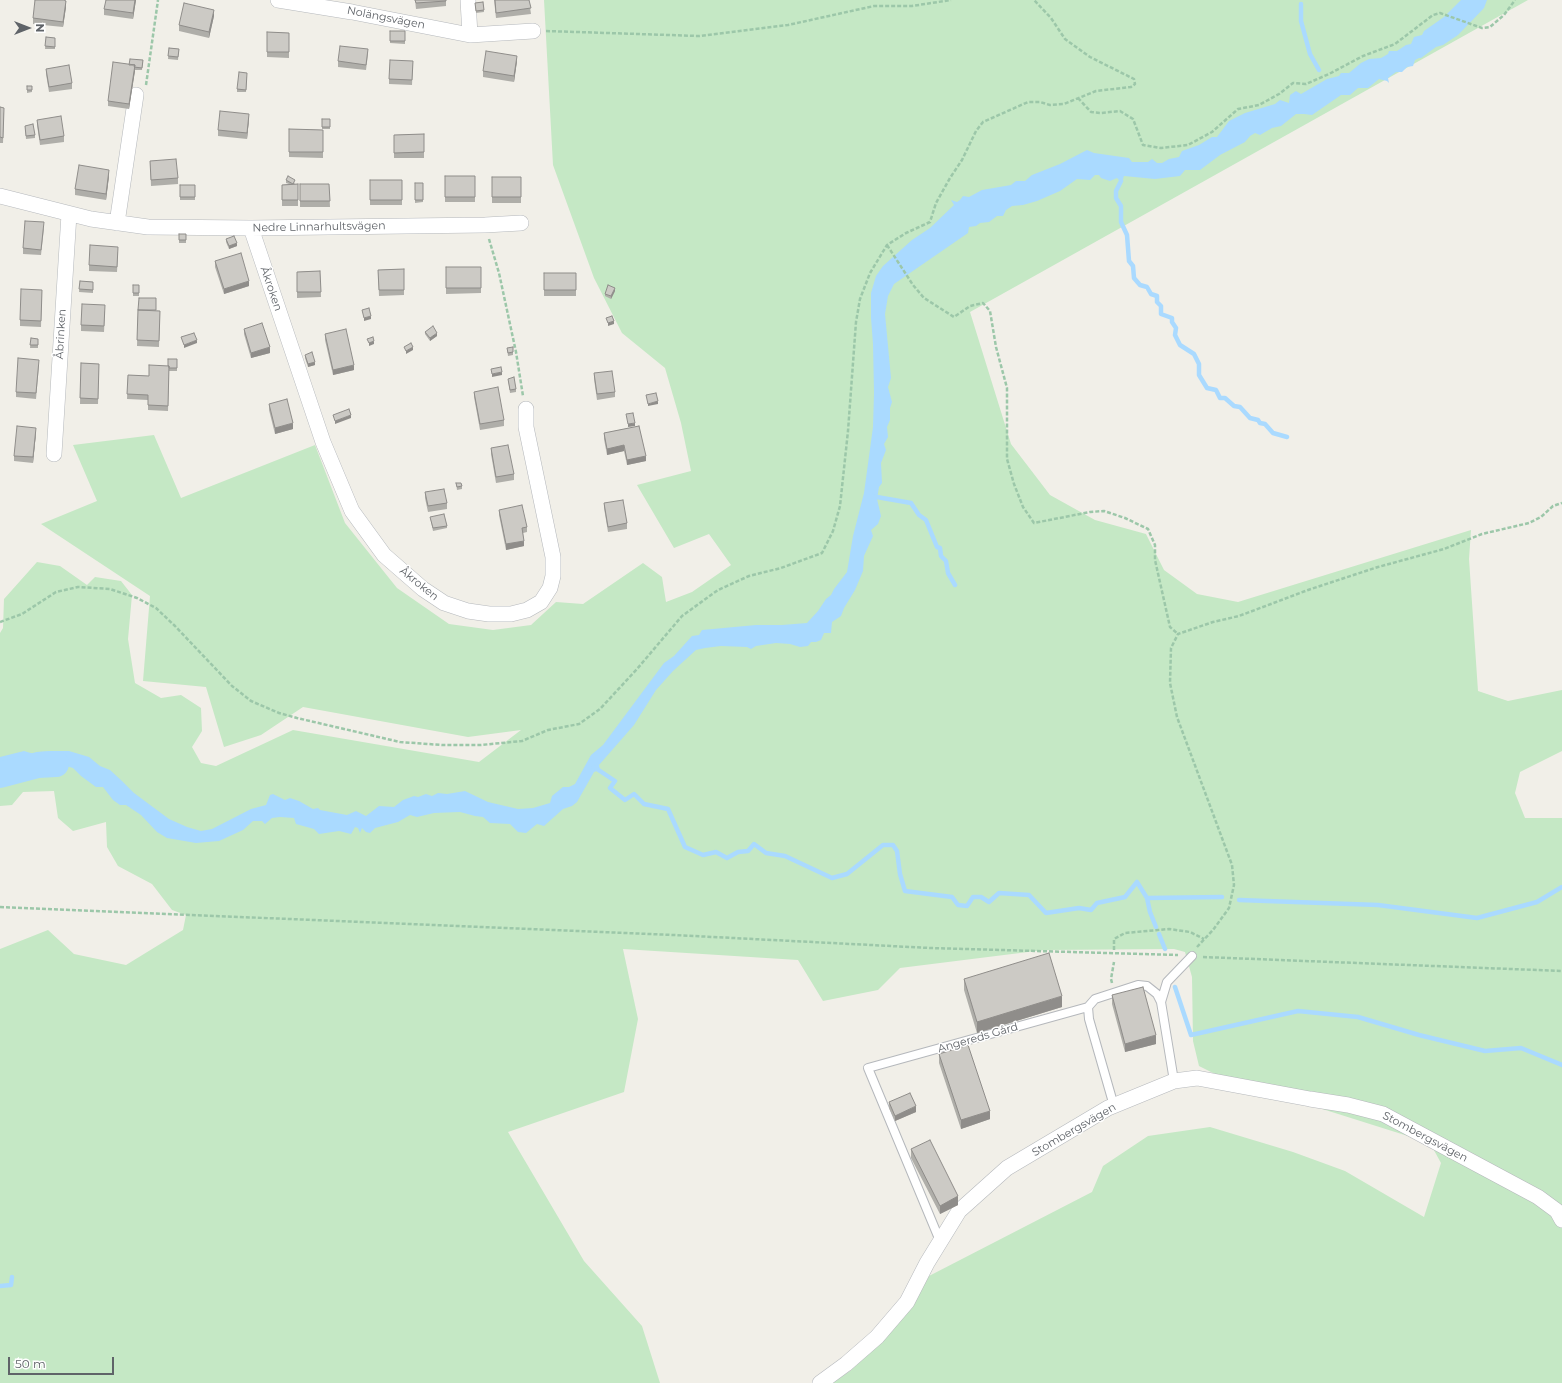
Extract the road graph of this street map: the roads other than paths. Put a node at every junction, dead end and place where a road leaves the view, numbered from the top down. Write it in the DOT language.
graph roads {
  1 [pos="278,0"];
  2 [pos="468,0"];
  3 [pos="533,31"];
  4 [pos="470,35"];
  5 [pos="136,95"];
  6 [pos="0,196"];
  7 [pos="69,214"];
  8 [pos="117,223"];
  9 [pos="521,223"];
  10 [pos="251,228"];
  11 [pos="526,408"];
  12 [pos="54,454"];
  13 [pos="1192,956"];
  14 [pos="1161,1002"];
  15 [pos="1088,1007"];
  16 [pos="1174,1080"];
  17 [pos="1114,1106"];
  18 [pos="1562,1220"];
  19 [pos="940,1242"];
  20 [pos="820,1383"];
  1 -- 4 [label="street, Nolängsvägen"];
  2 -- 4 [label="street"];
  3 -- 4 [label="street, Nolängsvägen"];
  5 -- 8 [label="street"];
  6 -- 7 [label="street, Nedre Linnarhultsvägen"];
  7 -- 8 [label="street, Nedre Linnarhultsvägen"];
  7 -- 12 [label="street, Åbrinken"];
  8 -- 10 [label="street, Nedre Linnarhultsvägen"];
  9 -- 10 [label="street, Nedre Linnarhultsvägen"];
  10 -- 11 [label="street, Åkroken"];
  13 -- 14 [label="lane"];
  14 -- 15 [label="lane, Angereds Gård"];
  14 -- 16 [label="lane"];
  15 -- 17 [label="lane"];
  15 -- 19 [label="lane, Angereds Gård"];
  16 -- 17 [label="street, Stombergsvägen"];
  16 -- 18 [label="street, Stombergsvägen"];
  17 -- 19 [label="street, Stombergsvägen"];
  19 -- 20 [label="street, Stombergsvägen"];
}
